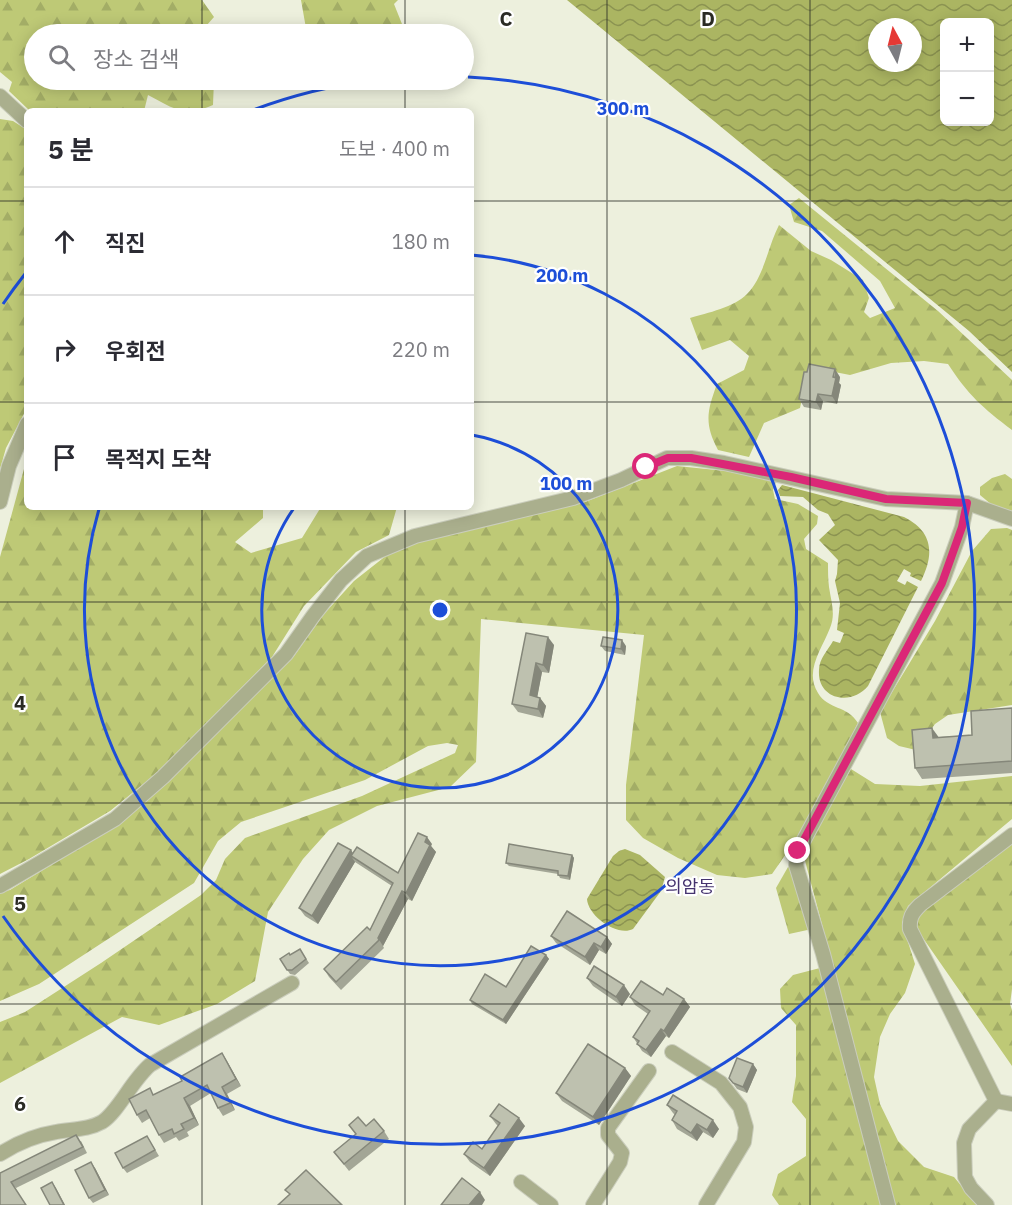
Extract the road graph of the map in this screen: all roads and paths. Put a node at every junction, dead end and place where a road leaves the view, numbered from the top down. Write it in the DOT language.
graph roads {
  1 [pos="0,96"];
  2 [pos="24,118"];
  3 [pos="24,431"];
  4 [pos="0,502"];
  5 [pos="967,503"];
  6 [pos="1012,519"];
  7 [pos="1012,835"];
  8 [pos="0,886"];
  9 [pos="292,983"];
  10 [pos="672,1052"];
  11 [pos="649,1071"];
  12 [pos="996,1101"];
  13 [pos="1012,1104"];
  14 [pos="0,1154"];
  15 [pos="520,1182"];
  16 [pos="551,1205"];
  17 [pos="593,1205"];
  18 [pos="706,1205"];
  19 [pos="888,1205"];
  20 [pos="987,1205"];
  1 -- 2 [label="street"];
  3 -- 4 [label="street"];
  5 -- 6 [label="street"];
  5 -- 8 [label="street"];
  5 -- 19 [label="street"];
  7 -- 12 [label="street"];
  9 -- 14 [label="street"];
  10 -- 18 [label="street"];
  11 -- 17 [label="street"];
  12 -- 13 [label="street"];
  12 -- 20 [label="street"];
  15 -- 16 [label="street"];
}
